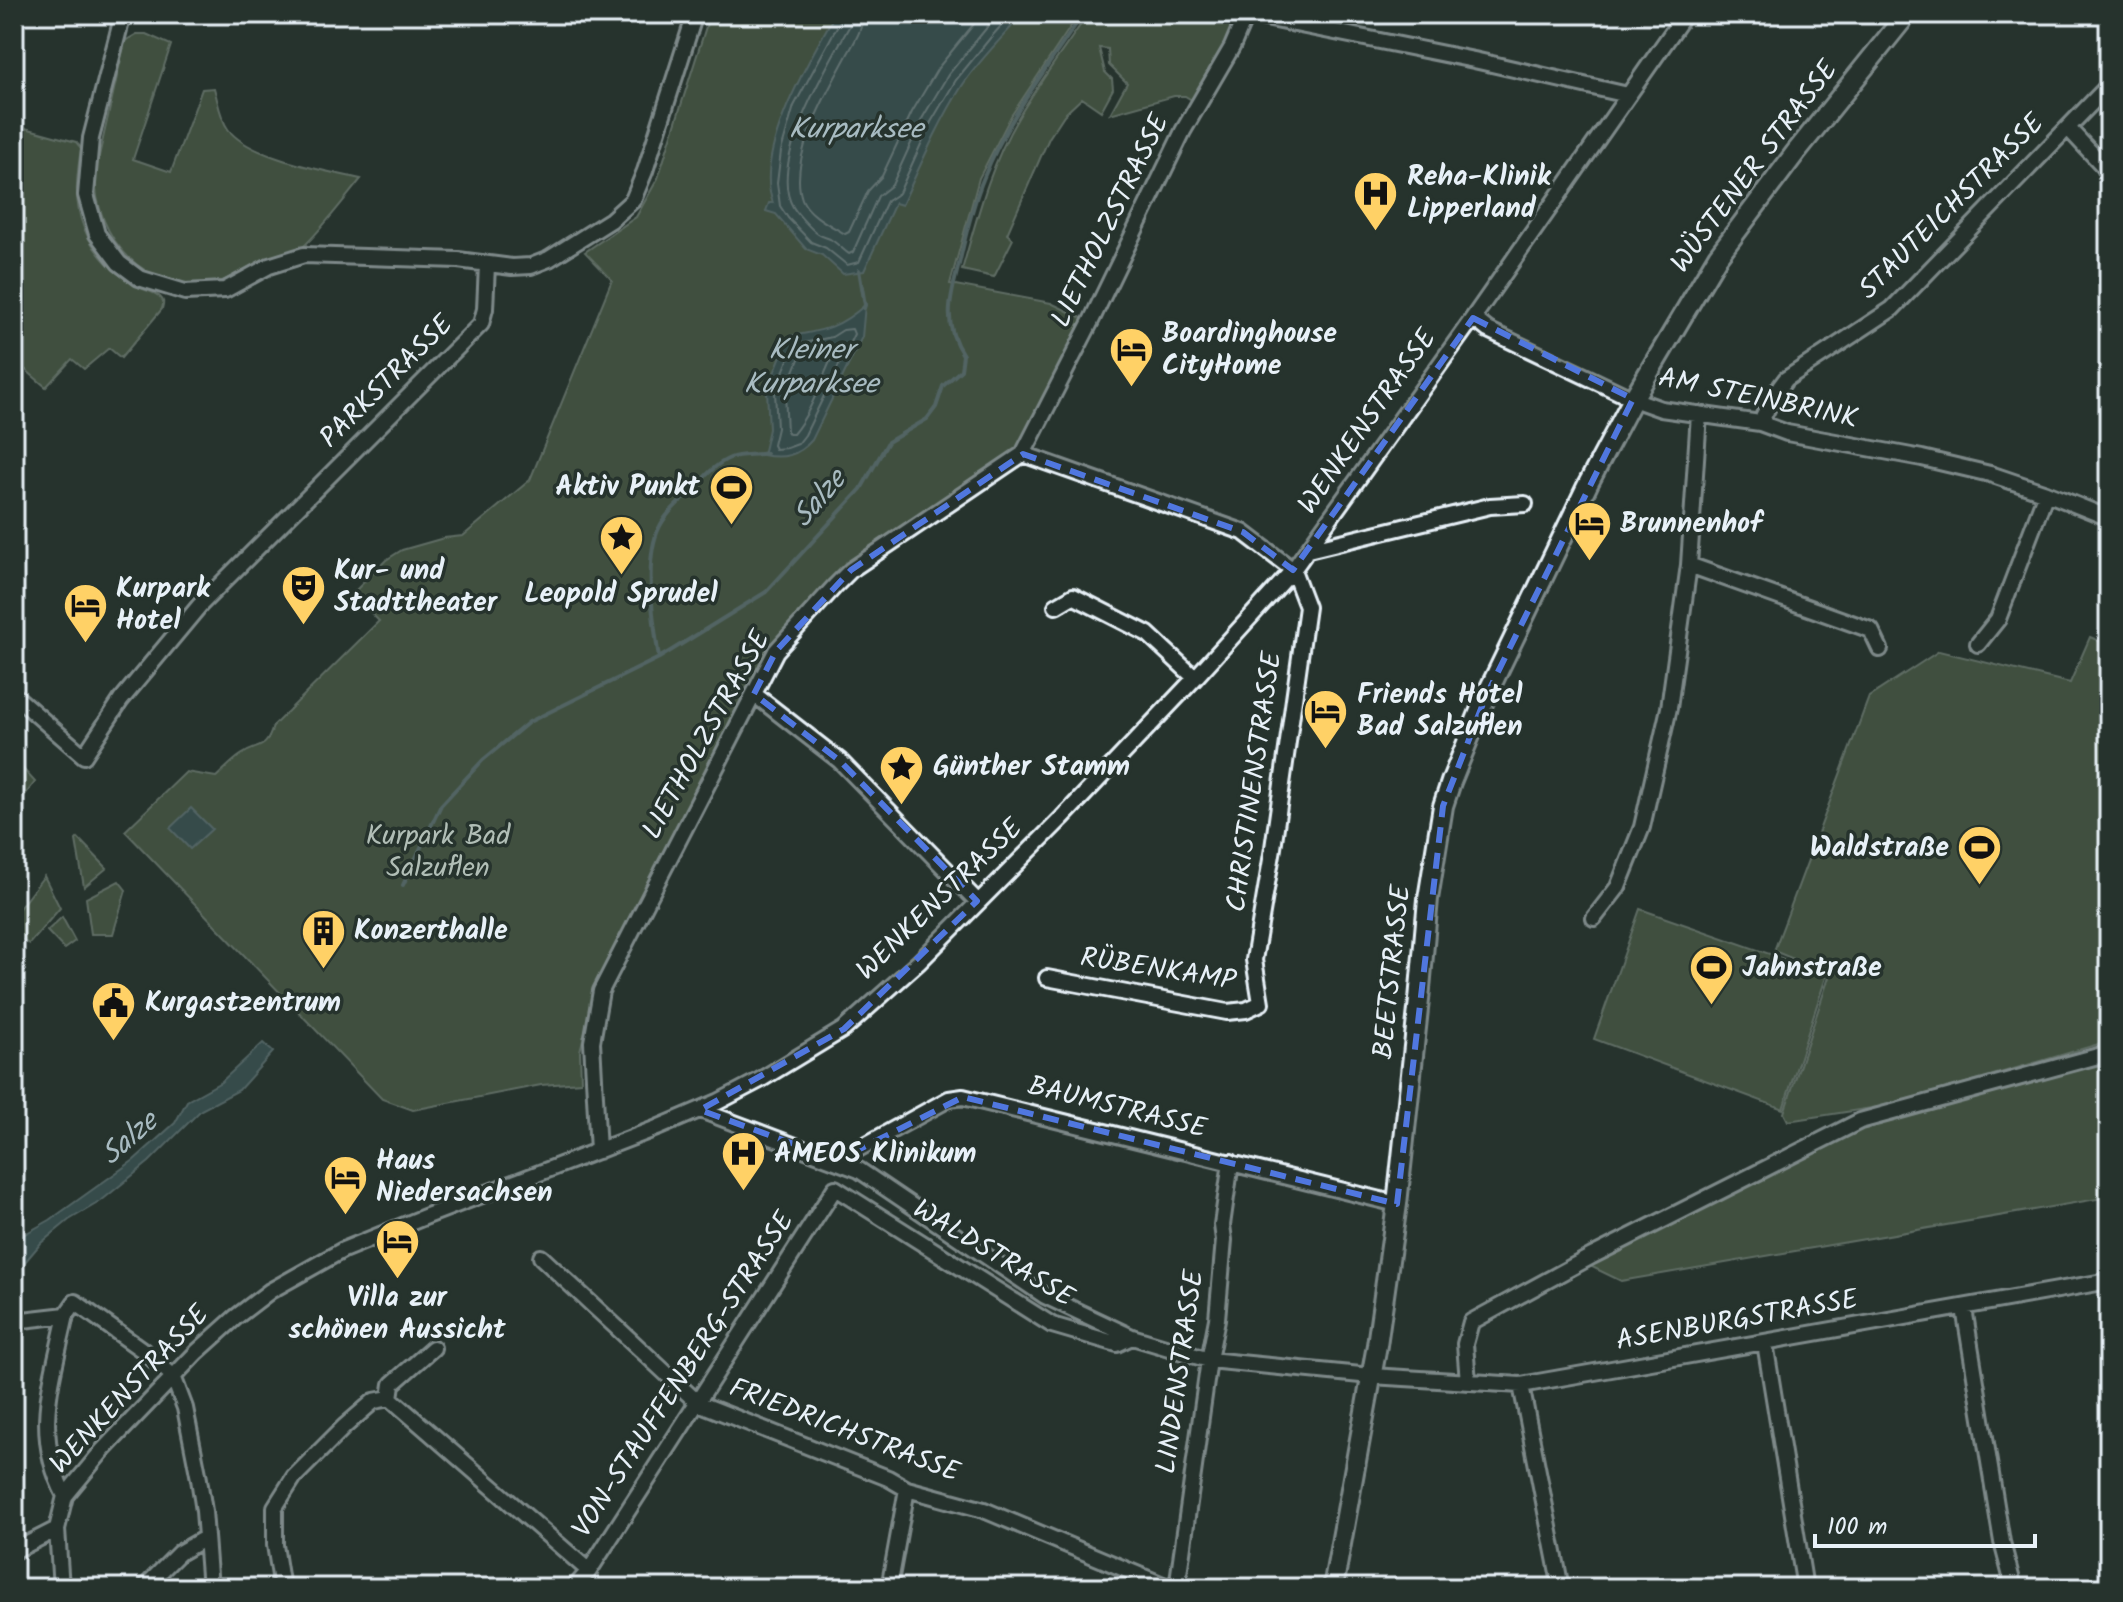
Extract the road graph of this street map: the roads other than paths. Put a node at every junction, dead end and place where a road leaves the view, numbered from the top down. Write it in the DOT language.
graph roads {
  1 [pos="123,14"];
  2 [pos="695,14"];
  3 [pos="1246,14"];
  4 [pos="1685,14"];
  5 [pos="1907,14"];
  6 [pos="2109,85"];
  7 [pos="1628,95"];
  8 [pos="2068,128"];
  9 [pos="2109,172"];
  10 [pos="487,265"];
  11 [pos="1473,318"];
  12 [pos="1633,399"];
  13 [pos="1699,414"];
  14 [pos="1760,423"];
  15 [pos="1023,454"];
  16 [pos="2046,493"];
  17 [pos="1525,504"];
  18 [pos="2109,518"];
  19 [pos="1308,550"];
  20 [pos="1689,565"];
  21 [pos="1293,570"];
  22 [pos="1056,606"];
  23 [pos="1978,644"];
  24 [pos="1880,649"];
  25 [pos="1195,678"];
  26 [pos="754,694"];
  27 [pos="14,695"];
  28 [pos="977,901"];
  29 [pos="1594,918"];
  30 [pos="1047,978"];
  31 [pos="1261,1003"];
  32 [pos="2109,1053"];
  33 [pos="700,1110"];
  34 [pos="598,1151"];
  35 [pos="838,1160"];
  36 [pos="1231,1162"];
  37 [pos="835,1188"];
  38 [pos="1397,1204"];
  39 [pos="541,1257"];
  40 [pos="2109,1281"];
  41 [pos="1964,1308"];
  42 [pos="70,1309"];
  43 [pos="14,1321"];
  44 [pos="1132,1337"];
  45 [pos="1765,1343"];
  46 [pos="433,1348"];
  47 [pos="1209,1360"];
  48 [pos="173,1376"];
  49 [pos="1371,1376"];
  50 [pos="1468,1382"];
  51 [pos="1521,1385"];
  52 [pos="390,1398"];
  53 [pos="698,1403"];
  54 [pos="907,1489"];
  55 [pos="65,1496"];
  56 [pos="57,1529"];
  57 [pos="205,1538"];
  58 [pos="14,1551"];
  59 [pos="589,1571"];
  60 [pos="61,1588"];
  61 [pos="144,1588"];
  62 [pos="210,1588"];
  63 [pos="282,1588"];
  64 [pos="574,1588"];
  65 [pos="889,1588"];
  66 [pos="1170,1588"];
  67 [pos="1177,1588"];
  68 [pos="1333,1588"];
  69 [pos="1561,1588"];
  70 [pos="1805,1588"];
  71 [pos="2014,1588"];
  1 -- 10 [label="street"];
  2 -- 10 [label="street"];
  3 -- 7 [label="street"];
  3 -- 15 [label="street, LIETHOLZSTRASSE"];
  4 -- 7 [label="street, WENKENSTRASSE"];
  5 -- 12 [label="main road, WÜSTENER STRASSE"];
  6 -- 8 [label="street, STAUTEICHSTRASSE"];
  7 -- 11 [label="street, WENKENSTRASSE"];
  8 -- 9 [label="street"];
  8 -- 14 [label="street, STAUTEICHSTRASSE"];
  10 -- 27 [label="street, PARKSTRASSE"];
  11 -- 12 [label="street, AM STEINBRINK"];
  11 -- 19 [label="street, WENKENSTRASSE"];
  12 -- 13 [label="street, AM STEINBRINK"];
  12 -- 38 [label="main road, BEETSTRASSE"];
  13 -- 14 [label="street, AM STEINBRINK"];
  13 -- 20 [label="street"];
  14 -- 16 [label="street, AM STEINBRINK"];
  15 -- 21 [label="street"];
  15 -- 26 [label="street, LIETHOLZSTRASSE"];
  16 -- 18 [label="street, AM STEINBRINK"];
  16 -- 23 [label="street"];
  17 -- 19 [label="street"];
  19 -- 21 [label="street, WENKENSTRASSE"];
  20 -- 24 [label="street"];
  20 -- 29 [label="street"];
  21 -- 25 [label="street, WENKENSTRASSE"];
  21 -- 31 [label="street, CHRISTINENSTRASSE"];
  22 -- 25 [label="street"];
  25 -- 28 [label="street, WENKENSTRASSE"];
  26 -- 28 [label="street"];
  26 -- 34 [label="street, LIETHOLZSTRASSE"];
  28 -- 33 [label="street, WENKENSTRASSE"];
  30 -- 31 [label="street, RÜBENKAMP"];
  32 -- 50 [label="street"];
  33 -- 34 [label="street, WENKENSTRASSE"];
  33 -- 35 [label="street, WALDSTRASSE"];
  34 -- 48 [label="street, WENKENSTRASSE"];
  35 -- 36 [label="street, BAUMSTRASSE"];
  35 -- 44 [label="street, WALDSTRASSE"];
  36 -- 38 [label="street, BAUMSTRASSE"];
  36 -- 47 [label="street, LINDENSTRASSE"];
  37 -- 44 [label="street, WALDSTRASSE"];
  37 -- 53 [label="street, VON-STAUFFENBERG-STRASSE"];
  38 -- 49 [label="main road, BEETSTRASSE"];
  39 -- 53 [label="street, FRIEDRICHSTRASSE"];
  40 -- 41 [label="street, ASENBURGSTRASSE"];
  41 -- 45 [label="street, ASENBURGSTRASSE"];
  41 -- 71 [label="street"];
  42 -- 43 [label="street"];
  42 -- 48 [label="street"];
  42 -- 55 [label="street"];
  44 -- 47 [label="street, WALDSTRASSE"];
  45 -- 51 [label="street, ASENBURGSTRASSE"];
  45 -- 70 [label="street"];
  46 -- 52 [label="street"];
  47 -- 49 [label="street, WALDSTRASSE"];
  47 -- 67 [label="street, LINDENSTRASSE"];
  48 -- 55 [label="street, WENKENSTRASSE"];
  48 -- 57 [label="street"];
  49 -- 50 [label="street, ASENBURGSTRASSE"];
  49 -- 68 [label="main road, BEETSTRASSE"];
  50 -- 51 [label="street, ASENBURGSTRASSE"];
  51 -- 69 [label="street"];
  52 -- 59 [label="street"];
  52 -- 63 [label="street"];
  53 -- 54 [label="street, FRIEDRICHSTRASSE"];
  53 -- 59 [label="street, VON-STAUFFENBERG-STRASSE"];
  54 -- 65 [label="street"];
  54 -- 66 [label="street, FRIEDRICHSTRASSE"];
  55 -- 56 [label="street, WENKENSTRASSE"];
  56 -- 58 [label="street"];
  56 -- 60 [label="street, WENKENSTRASSE"];
  57 -- 61 [label="street"];
  57 -- 62 [label="street"];
  59 -- 64 [label="street, VON-STAUFFENBERG-STRASSE"];
}
